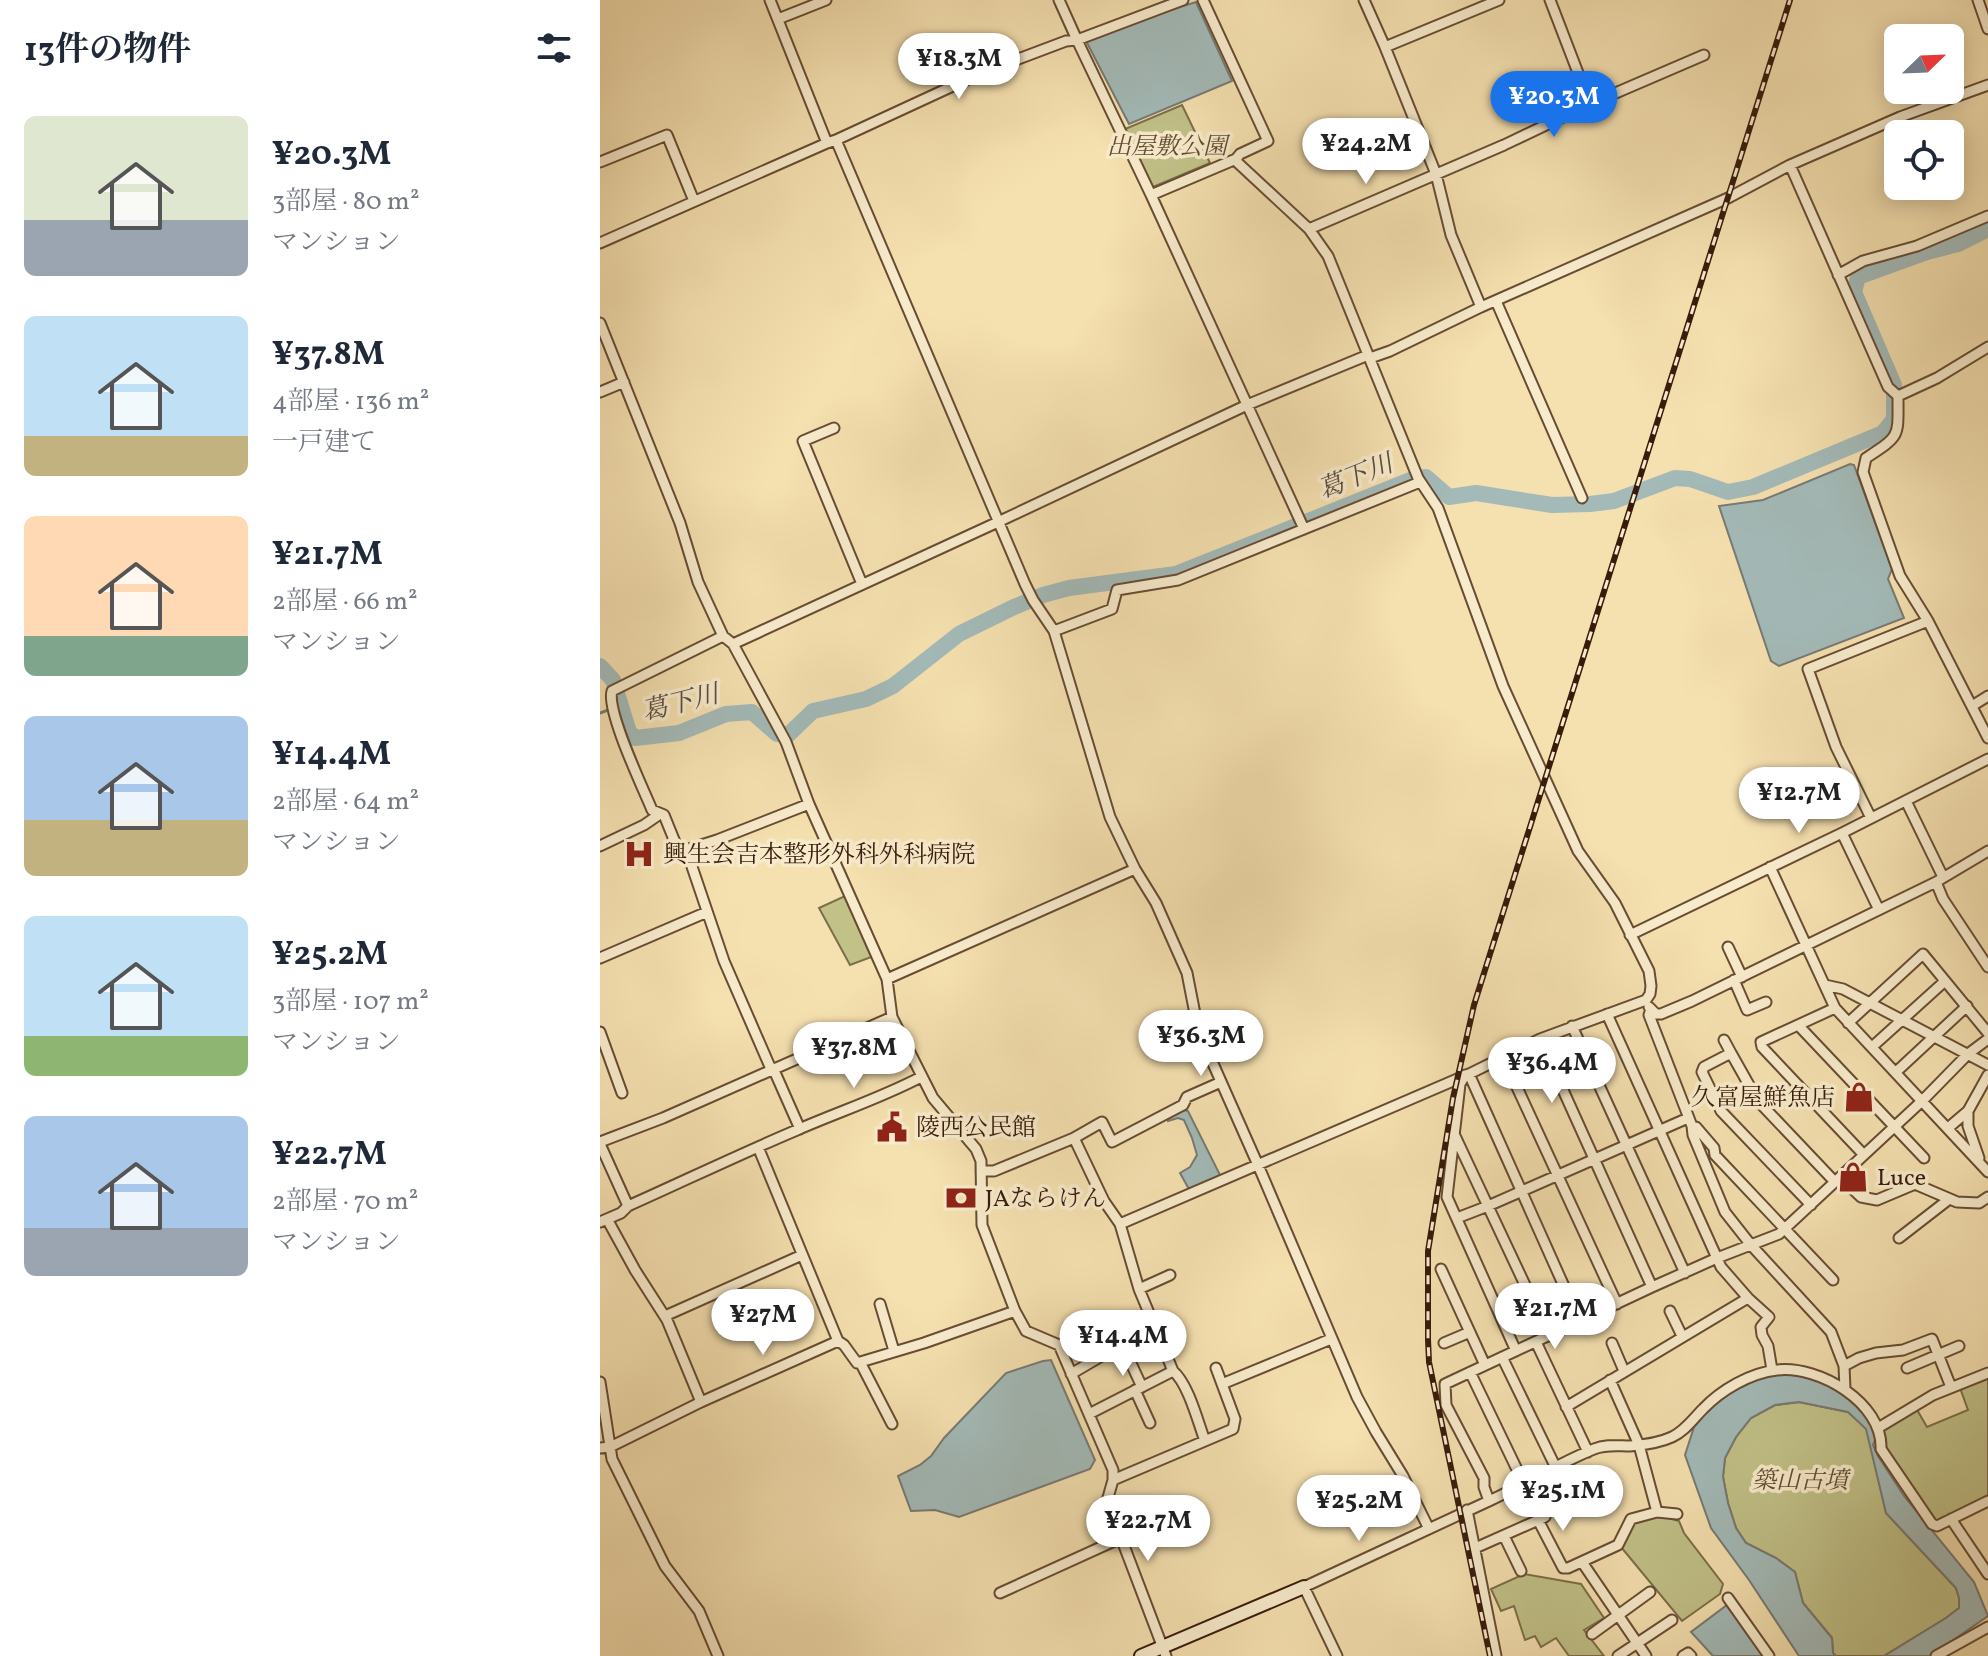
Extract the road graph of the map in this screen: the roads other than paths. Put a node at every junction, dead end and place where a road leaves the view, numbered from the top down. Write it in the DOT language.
graph roads {
  1 [pos="770,0"];
  2 [pos="826,0"];
  3 [pos="1059,0"];
  4 [pos="1183,0"];
  5 [pos="1203,0"];
  6 [pos="1364,0"];
  7 [pos="1499,0"];
  8 [pos="1550,0"];
  9 [pos="1978,0"];
  10 [pos="778,19"];
  11 [pos="1988,29"];
  12 [pos="1077,40"];
  13 [pos="1385,47"];
  14 [pos="1704,55"];
  15 [pos="1986,86"];
  16 [pos="1988,97"];
  17 [pos="1590,104"];
  18 [pos="832,142"];
  19 [pos="1236,159"];
  20 [pos="600,162"];
  21 [pos="1790,165"];
  22 [pos="1436,174"];
  23 [pos="1151,195"];
  24 [pos="694,201"];
  25 [pos="1988,216"];
  26 [pos="1309,229"];
  27 [pos="600,243"];
  28 [pos="1838,275"];
  29 [pos="1496,301"];
  30 [pos="1481,307"];
  31 [pos="600,323"];
  32 [pos="1988,347"];
  33 [pos="1369,356"];
  34 [pos="624,382"];
  35 [pos="600,392"];
  36 [pos="1898,396"];
  37 [pos="1247,405"];
  38 [pos="834,428"];
  39 [pos="1420,482"];
  40 [pos="1582,498"];
  41 [pos="998,522"];
  42 [pos="1304,529"];
  43 [pos="862,584"];
  44 [pos="1928,621"];
  45 [pos="1054,631"];
  46 [pos="723,636"];
  47 [pos="733,644"];
  48 [pos="1988,696"];
  49 [pos="1972,706"];
  50 [pos="1988,738"];
  51 [pos="1988,759"];
  52 [pos="1906,801"];
  53 [pos="809,804"];
  54 [pos="660,814"];
  55 [pos="1871,818"];
  56 [pos="1842,833"];
  57 [pos="600,846"];
  58 [pos="686,849"];
  59 [pos="1988,851"];
  60 [pos="1770,867"];
  61 [pos="1135,869"];
  62 [pos="1940,880"];
  63 [pos="1879,910"];
  64 [pos="707,912"];
  65 [pos="1630,935"];
  66 [pos="1806,945"];
  67 [pos="1728,947"];
  68 [pos="600,958"];
  69 [pos="1988,967"];
  70 [pos="1738,978"];
  71 [pos="887,979"];
  72 [pos="1945,981"];
  73 [pos="1825,985"];
  74 [pos="1766,1002"];
  75 [pos="1870,1003"];
  76 [pos="1648,1004"];
  77 [pos="1967,1006"];
  78 [pos="1835,1008"];
  79 [pos="1607,1014"];
  80 [pos="892,1017"];
  81 [pos="1903,1019"];
  82 [pos="1848,1023"];
  83 [pos="1798,1025"];
  84 [pos="1572,1026"];
  85 [pos="600,1032"];
  86 [pos="1988,1033"];
  87 [pos="1936,1036"];
  88 [pos="1540,1039"];
  89 [pos="1988,1039"];
  90 [pos="1724,1040"];
  91 [pos="1872,1047"];
  92 [pos="1731,1053"];
  93 [pos="1968,1054"];
  94 [pos="1503,1057"];
  95 [pos="1988,1065"];
  96 [pos="772,1069"];
  97 [pos="1896,1072"];
  98 [pos="1467,1074"];
  99 [pos="1988,1075"];
  100 [pos="921,1077"];
  101 [pos="1221,1082"];
  102 [pos="622,1093"];
  103 [pos="1922,1101"];
  104 [pos="1968,1111"];
  105 [pos="1690,1122"];
  106 [pos="1894,1127"];
  107 [pos="1948,1128"];
  108 [pos="800,1129"];
  109 [pos="1659,1131"];
  110 [pos="1455,1136"];
  111 [pos="1074,1138"];
  112 [pos="600,1143"];
  113 [pos="1988,1143"];
  114 [pos="1625,1145"];
  115 [pos="758,1147"];
  116 [pos="1976,1149"];
  117 [pos="1864,1155"];
  118 [pos="1594,1158"];
  119 [pos="1924,1158"];
  120 [pos="1981,1163"];
  121 [pos="1258,1165"];
  122 [pos="981,1171"];
  123 [pos="1988,1172"];
  124 [pos="1557,1175"];
  125 [pos="1837,1179"];
  126 [pos="1521,1191"];
  127 [pos="1988,1197"];
  128 [pos="1948,1200"];
  129 [pos="1811,1205"];
  130 [pos="628,1206"];
  131 [pos="1488,1206"];
  132 [pos="1457,1218"];
  133 [pos="603,1221"];
  134 [pos="1120,1224"];
  135 [pos="1785,1228"];
  136 [pos="1899,1238"];
  137 [pos="1751,1245"];
  138 [pos="802,1255"];
  139 [pos="1717,1258"];
  140 [pos="1441,1269"];
  141 [pos="1685,1273"];
  142 [pos="1170,1275"];
  143 [pos="1833,1280"];
  144 [pos="1652,1287"];
  145 [pos="1139,1289"];
  146 [pos="1748,1298"];
  147 [pos="880,1304"];
  148 [pos="1617,1304"];
  149 [pos="1015,1311"];
  150 [pos="1670,1311"];
  151 [pos="665,1316"];
  152 [pos="1580,1322"];
  153 [pos="1155,1328"];
  154 [pos="1470,1332"];
  155 [pos="1549,1336"];
  156 [pos="1682,1336"];
  157 [pos="1331,1339"];
  158 [pos="838,1341"];
  159 [pos="1536,1342"];
  160 [pos="1444,1343"];
  161 [pos="1612,1343"];
  162 [pos="1122,1344"];
  163 [pos="1959,1346"];
  164 [pos="894,1351"];
  165 [pos="1516,1351"];
  166 [pos="1938,1356"];
  167 [pos="1502,1357"];
  168 [pos="860,1362"];
  169 [pos="1485,1365"];
  170 [pos="1844,1366"];
  171 [pos="1216,1368"];
  172 [pos="1907,1368"];
  173 [pos="1772,1370"];
  174 [pos="1173,1371"];
  175 [pos="1624,1371"];
  176 [pos="1470,1372"];
  177 [pos="1988,1373"];
  178 [pos="1071,1374"];
  179 [pos="1610,1380"];
  180 [pos="1222,1384"];
  181 [pos="1951,1387"];
  182 [pos="1138,1388"];
  183 [pos="600,1389"];
  184 [pos="1845,1389"];
  185 [pos="701,1402"];
  186 [pos="1566,1407"];
  187 [pos="1089,1414"];
  188 [pos="1150,1423"];
  189 [pos="892,1424"];
  190 [pos="1878,1428"];
  191 [pos="1205,1441"];
  192 [pos="1639,1445"];
  193 [pos="605,1447"];
  194 [pos="1588,1452"];
  195 [pos="1556,1468"];
  196 [pos="1113,1480"];
  197 [pos="1534,1480"];
  198 [pos="1524,1484"];
  199 [pos="1489,1501"];
  200 [pos="1988,1501"];
  201 [pos="1467,1510"];
  202 [pos="1657,1512"];
  203 [pos="1677,1514"];
  204 [pos="1951,1519"];
  205 [pos="1538,1520"];
  206 [pos="1429,1529"];
  207 [pos="1504,1536"];
  208 [pos="1121,1538"];
  209 [pos="1988,1548"];
  210 [pos="1473,1549"];
  211 [pos="1976,1555"];
  212 [pos="1582,1562"];
  213 [pos="1521,1571"];
  214 [pos="1988,1574"];
  215 [pos="1304,1587"];
  216 [pos="1650,1592"];
  217 [pos="1000,1593"];
  218 [pos="1728,1598"];
  219 [pos="1618,1615"];
  220 [pos="1672,1620"];
  221 [pos="1988,1627"];
  222 [pos="1592,1634"];
  223 [pos="1637,1643"];
  224 [pos="1164,1652"];
  225 [pos="718,1656"];
  226 [pos="1141,1656"];
  227 [pos="1337,1656"];
  228 [pos="1496,1656"];
  229 [pos="1618,1656"];
  230 [pos="1646,1656"];
  231 [pos="1683,1656"];
  232 [pos="1691,1656"];
  233 [pos="1769,1656"];
  234 [pos="1936,1656"];
  1 -- 10 [label="street"];
  2 -- 10 [label="street"];
  3 -- 12 [label="street"];
  4 -- 12 [label="street"];
  5 -- 19 [label="street"];
  6 -- 13 [label="street"];
  7 -- 13 [label="street"];
  8 -- 17 [label="street"];
  9 -- 11 [label="street"];
  10 -- 18 [label="street"];
  12 -- 18 [label="street"];
  12 -- 23 [label="street"];
  13 -- 22 [label="street"];
  14 -- 17 [label="street"];
  15 -- 16 [label="street"];
  15 -- 21 [label="street"];
  17 -- 22 [label="street"];
  18 -- 24 [label="street"];
  18 -- 41 [label="street"];
  19 -- 23 [label="street"];
  19 -- 26 [label="street"];
  20 -- 24 [label="street"];
  21 -- 28 [label="street"];
  21 -- 29 [label="street"];
  22 -- 26 [label="street"];
  22 -- 30 [label="street"];
  23 -- 37 [label="street"];
  24 -- 27 [label="street"];
  25 -- 28 [label="street"];
  26 -- 33 [label="street"];
  28 -- 36 [label="street"];
  29 -- 30 [label="street"];
  29 -- 40 [label="street"];
  30 -- 33 [label="street"];
  31 -- 34 [label="street"];
  32 -- 36 [label="street"];
  33 -- 37 [label="street"];
  33 -- 39 [label="street"];
  34 -- 35 [label="street"];
  34 -- 46 [label="street"];
  36 -- 44 [label="street"];
  37 -- 41 [label="street"];
  37 -- 42 [label="street"];
  38 -- 43 [label="street"];
  39 -- 42 [label="street"];
  39 -- 65 [label="street"];
  41 -- 43 [label="street"];
  41 -- 45 [label="street"];
  42 -- 45 [label="street"];
  43 -- 47 [label="street"];
  44 -- 49 [label="street"];
  44 -- 55 [label="street"];
  45 -- 61 [label="street"];
  46 -- 47 [label="street"];
  46 -- 54 [label="street"];
  47 -- 53 [label="street"];
  48 -- 49 [label="street"];
  49 -- 50 [label="street"];
  51 -- 52 [label="street"];
  52 -- 55 [label="street"];
  52 -- 62 [label="street"];
  53 -- 58 [label="street"];
  53 -- 71 [label="street"];
  54 -- 57 [label="street"];
  54 -- 58 [label="street"];
  55 -- 56 [label="street"];
  56 -- 60 [label="street"];
  56 -- 63 [label="street"];
  58 -- 64 [label="street"];
  59 -- 62 [label="street"];
  60 -- 65 [label="street"];
  60 -- 66 [label="street"];
  61 -- 71 [label="street"];
  61 -- 101 [label="street"];
  62 -- 63 [label="street"];
  62 -- 69 [label="street"];
  63 -- 66 [label="street"];
  64 -- 68 [label="street"];
  64 -- 96 [label="street"];
  65 -- 76 [label="street"];
  66 -- 70 [label="street"];
  66 -- 73 [label="street"];
  67 -- 70 [label="street"];
  70 -- 74 [label="street"];
  70 -- 76 [label="street"];
  71 -- 80 [label="street"];
  72 -- 75 [label="street"];
  72 -- 77 [label="street"];
  72 -- 81 [label="street"];
  73 -- 75 [label="street"];
  73 -- 78 [label="street"];
  75 -- 81 [label="street"];
  75 -- 82 [label="street"];
  76 -- 79 [label="street"];
  76 -- 105 [label="street"];
  77 -- 86 [label="street"];
  77 -- 87 [label="street"];
  78 -- 82 [label="street"];
  78 -- 83 [label="street"];
  79 -- 84 [label="street"];
  79 -- 109 [label="street"];
  80 -- 96 [label="street"];
  80 -- 100 [label="street"];
  81 -- 87 [label="street"];
  81 -- 91 [label="street"];
  82 -- 91 [label="street"];
  83 -- 106 [label="street"];
  83 -- 117 [label="street"];
  84 -- 88 [label="street"];
  84 -- 114 [label="street"];
  85 -- 102 [label="street"];
  87 -- 93 [label="street"];
  87 -- 97 [label="street"];
  88 -- 94 [label="street"];
  88 -- 118 [label="street"];
  89 -- 93 [label="street"];
  90 -- 92 [label="street"];
  91 -- 97 [label="street"];
  92 -- 125 [label="street"];
  92 -- 129 [label="street"];
  93 -- 95 [label="street"];
  93 -- 103 [label="street"];
  94 -- 98 [label="street"];
  94 -- 124 [label="street"];
  96 -- 108 [label="street"];
  96 -- 112 [label="street"];
  97 -- 103 [label="street"];
  98 -- 110 [label="street"];
  98 -- 121 [label="street"];
  98 -- 126 [label="street"];
  99 -- 104 [label="street"];
  100 -- 108 [label="street"];
  100 -- 122 [label="street"];
  101 -- 111 [label="street"];
  101 -- 121 [label="street"];
  103 -- 106 [label="street"];
  103 -- 107 [label="street"];
  104 -- 107 [label="street"];
  104 -- 116 [label="street"];
  105 -- 109 [label="street"];
  105 -- 135 [label="street"];
  105 -- 137 [label="street"];
  106 -- 117 [label="street"];
  106 -- 119 [label="street"];
  107 -- 120 [label="street"];
  108 -- 115 [label="street"];
  109 -- 114 [label="street"];
  109 -- 139 [label="street"];
  110 -- 131 [label="street"];
  110 -- 132 [label="street"];
  111 -- 122 [label="street"];
  111 -- 134 [label="street"];
  112 -- 130 [label="street"];
  113 -- 116 [label="street"];
  114 -- 118 [label="street"];
  114 -- 141 [label="street"];
  115 -- 130 [label="street"];
  115 -- 138 [label="street"];
  116 -- 120 [label="street"];
  117 -- 125 [label="street"];
  118 -- 124 [label="street"];
  118 -- 144 [label="street"];
  120 -- 123 [label="street"];
  121 -- 134 [label="street"];
  121 -- 157 [label="street"];
  122 -- 149 [label="street"];
  124 -- 126 [label="street"];
  124 -- 148 [label="street"];
  125 -- 128 [label="street"];
  125 -- 129 [label="street"];
  126 -- 131 [label="street"];
  126 -- 152 [label="street"];
  127 -- 128 [label="street"];
  128 -- 136 [label="street"];
  129 -- 135 [label="street"];
  130 -- 133 [label="street"];
  131 -- 132 [label="street"];
  131 -- 155 [label="street"];
  132 -- 165 [label="street"];
  133 -- 151 [label="street"];
  134 -- 145 [label="street"];
  135 -- 137 [label="street"];
  135 -- 143 [label="street"];
  137 -- 139 [label="street"];
  137 -- 170 [label="street"];
  138 -- 151 [label="street"];
  138 -- 158 [label="street"];
  139 -- 141 [label="street"];
  139 -- 146 [label="street"];
  140 -- 154 [label="street"];
  141 -- 144 [label="street"];
  142 -- 145 [label="street"];
  144 -- 148 [label="street"];
  145 -- 153 [label="street"];
  146 -- 156 [label="street"];
  146 -- 173 [label="street"];
  147 -- 164 [label="street"];
  148 -- 152 [label="street"];
  149 -- 164 [label="street"];
  149 -- 178 [label="street"];
  150 -- 156 [label="street"];
  151 -- 185 [label="street"];
  152 -- 155 [label="street"];
  153 -- 162 [label="street"];
  153 -- 174 [label="street"];
  154 -- 160 [label="street"];
  154 -- 169 [label="street"];
  155 -- 159 [label="street"];
  156 -- 175 [label="street"];
  157 -- 180 [label="street"];
  157 -- 206 [label="street"];
  158 -- 168 [label="street"];
  158 -- 185 [label="street"];
  159 -- 165 [label="street"];
  159 -- 186 [label="street"];
  161 -- 175 [label="street"];
  162 -- 178 [label="street"];
  162 -- 182 [label="street"];
  163 -- 166 [label="street"];
  164 -- 168 [label="street"];
  165 -- 167 [label="street"];
  166 -- 170 [label="street"];
  166 -- 172 [label="street"];
  166 -- 181 [label="street"];
  167 -- 169 [label="street"];
  167 -- 195 [label="street"];
  168 -- 189 [label="street"];
  169 -- 176 [label="street"];
  170 -- 184 [label="street"];
  171 -- 180 [label="street"];
  173 -- 184 [label="street"];
  173 -- 192 [label="street"];
  174 -- 182 [label="street"];
  174 -- 191 [label="street"];
  175 -- 179 [label="street"];
  176 -- 198 [label="street"];
  176 -- 199 [label="street"];
  177 -- 181 [label="street"];
  178 -- 187 [label="street"];
  179 -- 186 [label="street"];
  179 -- 192 [label="street"];
  180 -- 191 [label="street"];
  181 -- 190 [label="street"];
  182 -- 187 [label="street"];
  182 -- 188 [label="street"];
  183 -- 193 [label="street"];
  184 -- 190 [label="street"];
  185 -- 193 [label="street"];
  186 -- 194 [label="street"];
  187 -- 196 [label="street"];
  190 -- 204 [label="street"];
  191 -- 196 [label="street"];
  192 -- 194 [label="street"];
  192 -- 202 [label="street"];
  193 -- 225 [label="street"];
  194 -- 195 [label="street"];
  195 -- 197 [label="street"];
  196 -- 208 [label="street"];
  197 -- 198 [label="street"];
  197 -- 205 [label="street"];
  198 -- 199 [label="street"];
  199 -- 201 [label="street"];
  200 -- 204 [label="street"];
  201 -- 206 [label="street"];
  201 -- 210 [label="street"];
  202 -- 203 [label="street"];
  202 -- 212 [label="street"];
  204 -- 211 [label="street"];
  205 -- 207 [label="street"];
  205 -- 212 [label="street"];
  206 -- 215 [label="street"];
  207 -- 210 [label="street"];
  207 -- 213 [label="street"];
  208 -- 217 [label="street"];
  208 -- 224 [label="street"];
  209 -- 211 [label="street"];
  210 -- 228 [label="street"];
  211 -- 214 [label="street"];
  212 -- 219 [label="street"];
  215 -- 224 [label="street"];
  215 -- 227 [label="street"];
  216 -- 219 [label="street"];
  218 -- 233 [label="street"];
  219 -- 222 [label="street"];
  219 -- 223 [label="street"];
  220 -- 223 [label="street"];
  221 -- 234 [label="street"];
  223 -- 229 [label="street"];
  223 -- 230 [label="street"];
  224 -- 226 [label="street"];
  231 -- 232 [label="street"];
}
